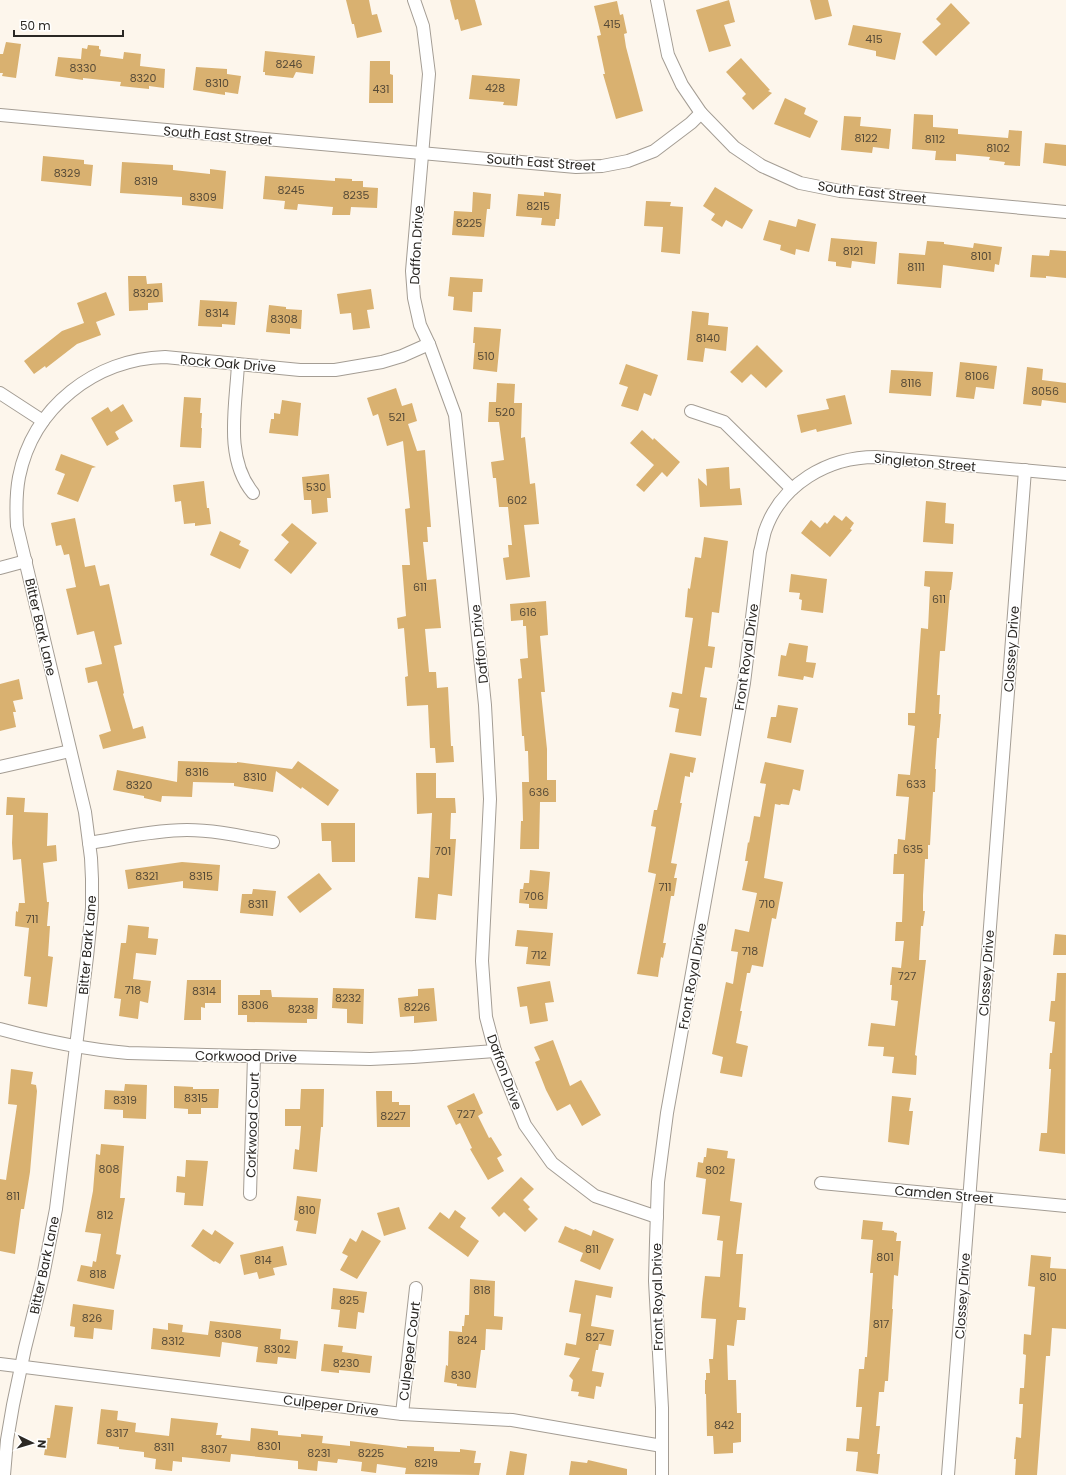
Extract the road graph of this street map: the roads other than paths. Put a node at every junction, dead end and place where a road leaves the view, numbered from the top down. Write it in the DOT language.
graph roads {
  1 [pos="414,0"];
  2 [pos="657,0"];
  3 [pos="701,113"];
  4 [pos="0,115"];
  5 [pos="423,154"];
  6 [pos="1066,212"];
  7 [pos="429,344"];
  8 [pos="238,364"];
  9 [pos="0,393"];
  10 [pos="691,412"];
  11 [pos="43,421"];
  12 [pos="1025,470"];
  13 [pos="1066,474"];
  14 [pos="792,489"];
  15 [pos="253,493"];
  16 [pos="26,561"];
  17 [pos="0,568"];
  18 [pos="70,751"];
  19 [pos="0,767"];
  20 [pos="273,842"];
  21 [pos="89,843"];
  22 [pos="0,1029"];
  23 [pos="76,1047"];
  24 [pos="495,1051"];
  25 [pos="254,1056"];
  26 [pos="821,1183"];
  27 [pos="250,1194"];
  28 [pos="969,1197"];
  29 [pos="1066,1206"];
  30 [pos="657,1217"];
  31 [pos="416,1288"];
  32 [pos="0,1364"];
  33 [pos="21,1367"];
  34 [pos="402,1414"];
  35 [pos="662,1446"];
  36 [pos="4,1475"];
  37 [pos="662,1475"];
  38 [pos="948,1475"];
  1 -- 5 [label="street, Daffon Drive"];
  2 -- 3 [label="street"];
  3 -- 5 [label="street, South East Street"];
  3 -- 6 [label="street, South East Street"];
  4 -- 5 [label="street, South East Street"];
  5 -- 7 [label="street, Daffon Drive"];
  7 -- 8 [label="street, Rock Oak Drive"];
  7 -- 24 [label="street, Daffon Drive"];
  8 -- 11 [label="street, Rock Oak Drive"];
  8 -- 15 [label="street"];
  9 -- 11 [label="street"];
  10 -- 14 [label="street"];
  11 -- 16 [label="street, Bitter Bark Lane"];
  12 -- 13 [label="street, Singleton Street"];
  12 -- 14 [label="street, Singleton Street"];
  12 -- 28 [label="street, Clossey Drive"];
  14 -- 30 [label="street, Front Royal Drive"];
  16 -- 17 [label="street"];
  16 -- 18 [label="street, Bitter Bark Lane"];
  18 -- 19 [label="street"];
  18 -- 21 [label="street, Bitter Bark Lane"];
  20 -- 21 [label="street"];
  21 -- 23 [label="street, Bitter Bark Lane"];
  22 -- 23 [label="street, Corkwood Drive"];
  23 -- 25 [label="street, Corkwood Drive"];
  23 -- 33 [label="street, Bitter Bark Lane"];
  24 -- 25 [label="street, Corkwood Drive"];
  24 -- 30 [label="street, Daffon Drive"];
  25 -- 27 [label="street, Corkwood Court"];
  26 -- 28 [label="street, Camden Street"];
  28 -- 29 [label="street, Camden Street"];
  28 -- 38 [label="street, Clossey Drive"];
  30 -- 35 [label="street, Front Royal Drive"];
  31 -- 34 [label="street, Culpeper Court"];
  32 -- 33 [label="street, Culpeper Drive"];
  33 -- 34 [label="street, Culpeper Drive"];
  33 -- 36 [label="street, Bitter Bark Lane"];
  34 -- 35 [label="street, Culpeper Drive"];
  35 -- 37 [label="street, Front Royal Drive"];
}
